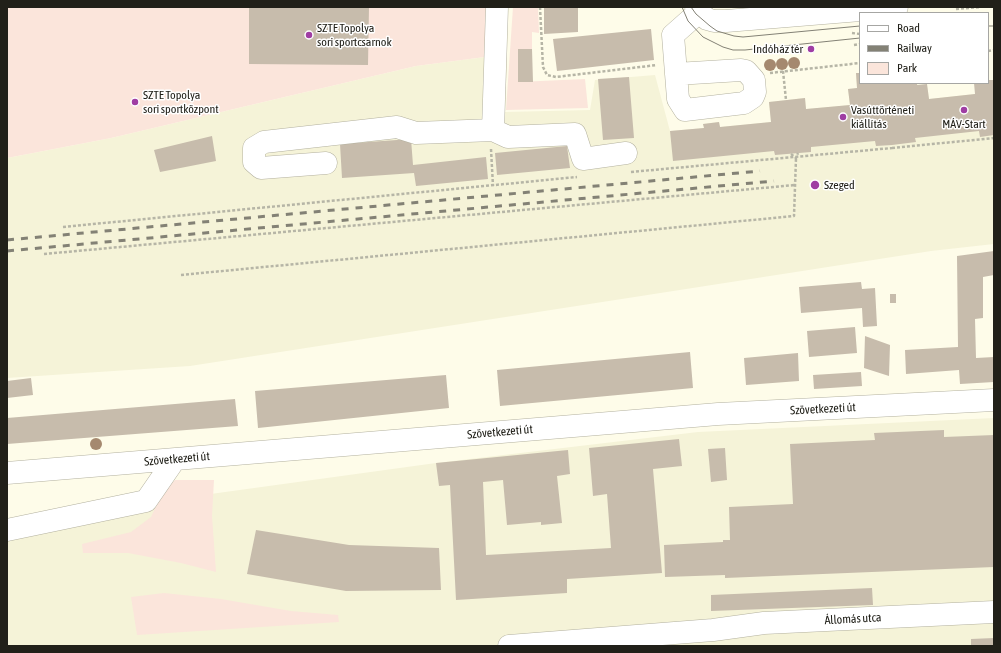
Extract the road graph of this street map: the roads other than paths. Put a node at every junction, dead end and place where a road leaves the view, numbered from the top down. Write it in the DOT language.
graph roads {
  1 [pos="497,7"];
  2 [pos="890,7"];
  3 [pos="697,10"];
  4 [pos="676,68"];
  5 [pos="493,130"];
  6 [pos="626,153"];
  7 [pos="326,163"];
  8 [pos="994,400"];
  9 [pos="175,459"];
  10 [pos="7,473"];
  11 [pos="7,530"];
  12 [pos="994,612"];
  13 [pos="713,638"];
  14 [pos="509,646"];
  1 -- 5 [label="street"];
  2 -- 3 [label="street"];
  3 -- 4 [label="street"];
  5 -- 6 [label="street"];
  5 -- 7 [label="street"];
  8 -- 9 [label="street, Szövetkezeti út"];
  9 -- 10 [label="street, Szövetkezeti út"];
  9 -- 11 [label="street"];
  12 -- 13 [label="street, Állomás utca"];
  13 -- 14 [label="street, Állomás utca"];
}
